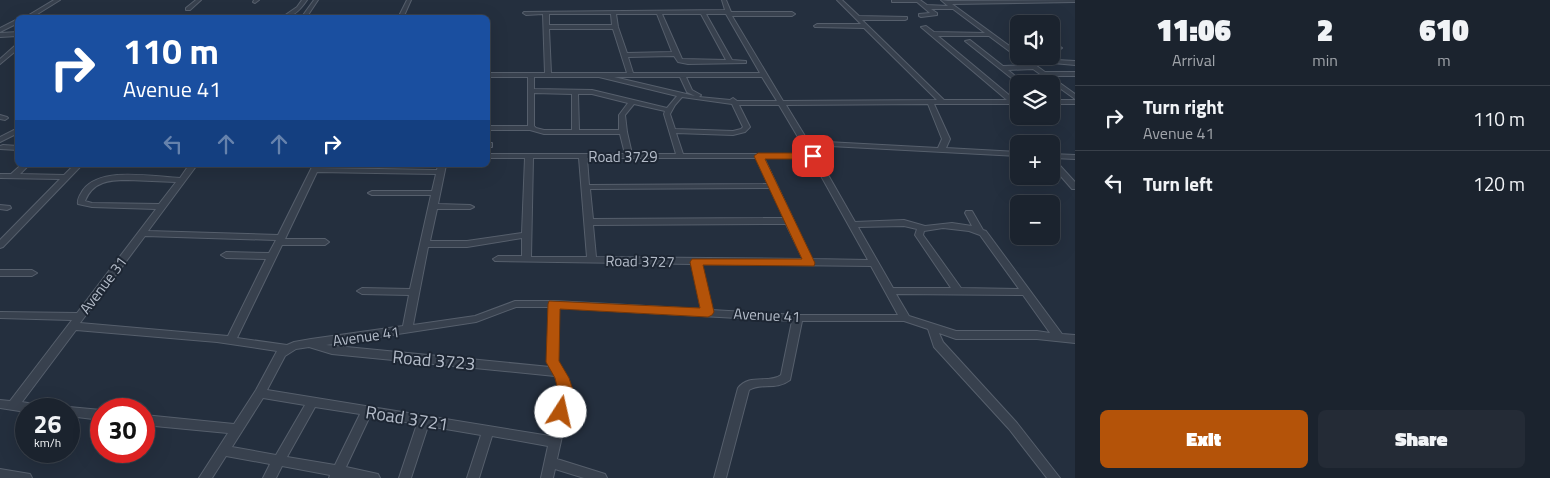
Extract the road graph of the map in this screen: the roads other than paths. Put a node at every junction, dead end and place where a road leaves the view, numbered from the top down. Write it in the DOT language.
graph roads {
  1 [pos="58,0"];
  2 [pos="199,0"];
  3 [pos="305,0"];
  4 [pos="316,0"];
  5 [pos="409,0"];
  6 [pos="724,0"];
  7 [pos="840,1"];
  8 [pos="894,1"];
  9 [pos="945,1"];
  10 [pos="854,2"];
  11 [pos="1075,2"];
  12 [pos="928,8"];
  13 [pos="954,8"];
  14 [pos="188,9"];
  15 [pos="613,12"];
  16 [pos="659,12"];
  17 [pos="703,12"];
  18 [pos="526,13"];
  19 [pos="546,13"];
  20 [pos="729,13"];
  21 [pos="792,14"];
  22 [pos="31,15"];
  23 [pos="288,15"];
  24 [pos="304,15"];
  25 [pos="402,15"];
  26 [pos="921,15"];
  27 [pos="857,18"];
  28 [pos="905,18"];
  29 [pos="15,22"];
  30 [pos="817,26"];
  31 [pos="865,26"];
  32 [pos="546,27"];
  33 [pos="616,27"];
  34 [pos="924,28"];
  35 [pos="0,30"];
  36 [pos="15,34"];
  37 [pos="932,34"];
  38 [pos="0,35"];
  39 [pos="988,35"];
  40 [pos="968,41"];
  41 [pos="15,48"];
  42 [pos="626,54"];
  43 [pos="676,54"];
  44 [pos="0,62"];
  45 [pos="730,62"];
  46 [pos="744,62"];
  47 [pos="1060,62"];
  48 [pos="1075,63"];
  49 [pos="1034,67"];
  50 [pos="1002,68"];
  51 [pos="548,74"];
  52 [pos="1043,74"];
  53 [pos="1075,74"];
  54 [pos="490,75"];
  55 [pos="531,75"];
  56 [pos="599,75"];
  57 [pos="631,75"];
  58 [pos="682,75"];
  59 [pos="764,75"];
  60 [pos="1011,75"];
  61 [pos="531,91"];
  62 [pos="575,91"];
  63 [pos="681,95"];
  64 [pos="1010,97"];
  65 [pos="1075,97"];
  66 [pos="633,101"];
  67 [pos="930,102"];
  68 [pos="942,102"];
  69 [pos="1010,102"];
  70 [pos="1060,102"];
  71 [pos="1075,102"];
  72 [pos="736,103"];
  73 [pos="781,104"];
  74 [pos="668,110"];
  75 [pos="490,128"];
  76 [pos="531,128"];
  77 [pos="15,132"];
  78 [pos="576,132"];
  79 [pos="624,132"];
  80 [pos="672,132"];
  81 [pos="806,143"];
  82 [pos="1,144"];
  83 [pos="15,147"];
  84 [pos="941,150"];
  85 [pos="1010,154"];
  86 [pos="490,156"];
  87 [pos="529,156"];
  88 [pos="583,156"];
  89 [pos="629,156"];
  90 [pos="680,156"];
  91 [pos="758,156"];
  92 [pos="813,156"];
  93 [pos="1060,156"];
  94 [pos="1075,157"];
  95 [pos="23,167"];
  96 [pos="76,167"];
  97 [pos="192,167"];
  98 [pos="316,167"];
  99 [pos="441,168"];
  100 [pos="1060,170"];
  101 [pos="0,176"];
  102 [pos="13,176"];
  103 [pos="66,177"];
  104 [pos="182,180"];
  105 [pos="773,186"];
  106 [pos="586,187"];
  107 [pos="1075,187"];
  108 [pos="372,193"];
  109 [pos="436,193"];
  110 [pos="433,206"];
  111 [pos="470,206"];
  112 [pos="161,207"];
  113 [pos="969,213"];
  114 [pos="790,221"];
  115 [pos="589,222"];
  116 [pos="853,225"];
  117 [pos="924,228"];
  118 [pos="979,230"];
  119 [pos="141,233"];
  120 [pos="526,235"];
  121 [pos="281,240"];
  122 [pos="2,242"];
  123 [pos="326,242"];
  124 [pos="425,244"];
  125 [pos="226,255"];
  126 [pos="273,256"];
  127 [pos="498,259"];
  128 [pos="526,259"];
  129 [pos="592,260"];
  130 [pos="696,262"];
  131 [pos="810,263"];
  132 [pos="873,264"];
  133 [pos="32,272"];
  134 [pos="0,273"];
  135 [pos="362,290"];
  136 [pos="957,290"];
  137 [pos="889,291"];
  138 [pos="414,292"];
  139 [pos="1026,292"];
  140 [pos="554,304"];
  141 [pos="708,312"];
  142 [pos="0,315"];
  143 [pos="80,317"];
  144 [pos="798,318"];
  145 [pos="905,318"];
  146 [pos="73,326"];
  147 [pos="932,327"];
  148 [pos="407,330"];
  149 [pos="1058,336"];
  150 [pos="1075,339"];
  151 [pos="231,340"];
  152 [pos="311,344"];
  153 [pos="286,349"];
  154 [pos="558,372"];
  155 [pos="260,393"];
  156 [pos="312,402"];
  157 [pos="0,404"];
  158 [pos="13,406"];
  159 [pos="368,411"];
  160 [pos="424,420"];
  161 [pos="155,421"];
  162 [pos="237,430"];
  163 [pos="488,431"];
  164 [pos="555,442"];
  165 [pos="223,450"];
  166 [pos="279,461"];
  167 [pos="551,462"];
  168 [pos="0,474"];
  169 [pos="337,475"];
  170 [pos="26,478"];
  171 [pos="205,478"];
  172 [pos="269,478"];
  173 [pos="374,478"];
  174 [pos="405,478"];
  175 [pos="473,478"];
  176 [pos="547,478"];
  177 [pos="601,478"];
  178 [pos="720,478"];
  179 [pos="1054,478"];
  1 -- 22 [label="street"];
  2 -- 14 [label="street"];
  3 -- 23 [label="street"];
  4 -- 24 [label="street"];
  5 -- 25 [label="street"];
  6 -- 20 [label="street"];
  7 -- 10 [label="street"];
  7 -- 27 [label="street"];
  8 -- 12 [label="street"];
  9 -- 11 [label="street"];
  9 -- 13 [label="street"];
  12 -- 13 [label="street"];
  12 -- 26 [label="street"];
  13 -- 39 [label="street"];
  15 -- 16 [label="street"];
  15 -- 19 [label="street"];
  15 -- 33 [label="street"];
  16 -- 17 [label="street"];
  16 -- 43 [label="street"];
  17 -- 20 [label="street"];
  17 -- 45 [label="street"];
  18 -- 19 [label="street"];
  19 -- 32 [label="street"];
  20 -- 21 [label="street"];
  20 -- 59 [label="street"];
  27 -- 28 [label="street"];
  27 -- 31 [label="street"];
  29 -- 35 [label="street"];
  30 -- 31 [label="street"];
  31 -- 68 [label="street"];
  32 -- 33 [label="street"];
  32 -- 51 [label="street"];
  33 -- 42 [label="street"];
  34 -- 37 [label="street"];
  36 -- 38 [label="street"];
  37 -- 39 [label="street"];
  37 -- 64 [label="street"];
  39 -- 49 [label="street"];
  40 -- 50 [label="street"];
  41 -- 44 [label="street"];
  42 -- 43 [label="street"];
  42 -- 57 [label="street"];
  43 -- 45 [label="street"];
  45 -- 46 [label="street"];
  47 -- 48 [label="street"];
  49 -- 50 [label="street"];
  49 -- 52 [label="street"];
  50 -- 60 [label="street"];
  51 -- 55 [label="street"];
  51 -- 56 [label="street"];
  52 -- 53 [label="street"];
  52 -- 65 [label="street"];
  54 -- 55 [label="street"];
  55 -- 61 [label="street"];
  56 -- 57 [label="street"];
  56 -- 63 [label="street"];
  57 -- 58 [label="street"];
  58 -- 59 [label="street"];
  58 -- 72 [label="street"];
  59 -- 73 [label="street"];
  61 -- 62 [label="street"];
  61 -- 76 [label="street"];
  62 -- 66 [label="street"];
  62 -- 78 [label="street"];
  63 -- 72 [label="street"];
  63 -- 74 [label="street"];
  66 -- 74 [label="street"];
  66 -- 79 [label="street"];
  67 -- 68 [label="street"];
  67 -- 73 [label="street"];
  67 -- 84 [label="street"];
  68 -- 69 [label="street"];
  70 -- 71 [label="street"];
  72 -- 73 [label="street"];
  72 -- 80 [label="street"];
  73 -- 81 [label="street"];
  74 -- 80 [label="street"];
  75 -- 76 [label="street"];
  76 -- 78 [label="street"];
  77 -- 82 [label="street"];
  78 -- 79 [label="street"];
  79 -- 89 [label="street"];
  80 -- 90 [label="street"];
  81 -- 84 [label="street"];
  81 -- 92 [label="street"];
  82 -- 83 [label="street"];
  84 -- 85 [label="street"];
  86 -- 87 [label="street, Road 3729"];
  87 -- 88 [label="street, Road 3729"];
  87 -- 120 [label="street"];
  88 -- 89 [label="street, Road 3729"];
  88 -- 106 [label="street"];
  89 -- 90 [label="street, Road 3729"];
  90 -- 91 [label="street, Road 3729"];
  91 -- 92 [label="street, Road 3729"];
  91 -- 105 [label="street"];
  92 -- 116 [label="street"];
  93 -- 94 [label="street"];
  95 -- 102 [label="street"];
  96 -- 103 [label="street"];
  97 -- 104 [label="street, Avenue 31"];
  98 -- 99 [label="street"];
  98 -- 121 [label="street"];
  99 -- 109 [label="street"];
  100 -- 107 [label="street"];
  101 -- 102 [label="street"];
  102 -- 103 [label="street"];
  103 -- 122 [label="street"];
  104 -- 112 [label="street, Avenue 31"];
  104 -- 112 [label="street"];
  105 -- 106 [label="street"];
  105 -- 114 [label="street"];
  106 -- 115 [label="street"];
  108 -- 109 [label="street"];
  109 -- 110 [label="street"];
  110 -- 111 [label="street"];
  110 -- 124 [label="street"];
  112 -- 119 [label="street, Avenue 31"];
  113 -- 118 [label="street"];
  114 -- 115 [label="street"];
  114 -- 131 [label="street"];
  115 -- 129 [label="street"];
  116 -- 117 [label="street"];
  116 -- 132 [label="street"];
  117 -- 118 [label="street"];
  117 -- 136 [label="street"];
  118 -- 139 [label="street"];
  119 -- 121 [label="street"];
  119 -- 143 [label="street, Avenue 31"];
  120 -- 124 [label="street"];
  120 -- 128 [label="street"];
  121 -- 123 [label="street"];
  121 -- 126 [label="street"];
  124 -- 138 [label="street"];
  125 -- 126 [label="street"];
  126 -- 151 [label="street"];
  127 -- 128 [label="street, Road 3727"];
  128 -- 129 [label="street, Road 3727"];
  129 -- 130 [label="street, Road 3727"];
  130 -- 131 [label="street, Road 3727"];
  130 -- 141 [label="street"];
  131 -- 132 [label="street, Road 3727"];
  132 -- 137 [label="street"];
  133 -- 134 [label="street"];
  135 -- 138 [label="street"];
  136 -- 137 [label="street"];
  136 -- 139 [label="street"];
  137 -- 145 [label="street"];
  138 -- 148 [label="street"];
  139 -- 149 [label="street"];
  140 -- 141 [label="street, Avenue 41"];
  140 -- 148 [label="street, Avenue 41"];
  140 -- 154 [label="street"];
  141 -- 144 [label="street, Avenue 41"];
  142 -- 143 [label="street"];
  143 -- 146 [label="street, Avenue 31"];
  144 -- 145 [label="street, Avenue 41"];
  144 -- 178 [label="street"];
  145 -- 147 [label="street, Avenue 41"];
  146 -- 151 [label="street"];
  146 -- 158 [label="street, Avenue 31"];
  147 -- 149 [label="street, Avenue 41"];
  147 -- 179 [label="street"];
  148 -- 152 [label="street, Avenue 41"];
  149 -- 150 [label="street, Avenue 41"];
  151 -- 153 [label="street"];
  152 -- 153 [label="street, Avenue 41"];
  152 -- 154 [label="street, Road 3723"];
  153 -- 155 [label="street"];
  154 -- 164 [label="street"];
  155 -- 156 [label="street, Road 3721"];
  155 -- 162 [label="street"];
  156 -- 159 [label="street, Road 3721"];
  156 -- 166 [label="street"];
  157 -- 158 [label="street"];
  159 -- 160 [label="street, Road 3721"];
  159 -- 169 [label="street"];
  160 -- 163 [label="street, Road 3721"];
  160 -- 174 [label="street"];
  161 -- 162 [label="street"];
  162 -- 165 [label="street"];
  163 -- 164 [label="street, Road 3721"];
  163 -- 175 [label="street"];
  164 -- 167 [label="street"];
  165 -- 166 [label="street"];
  165 -- 171 [label="street"];
  166 -- 169 [label="street"];
  166 -- 172 [label="street"];
  167 -- 176 [label="street"];
  167 -- 177 [label="street"];
  168 -- 170 [label="street"];
  169 -- 173 [label="street"];
}
